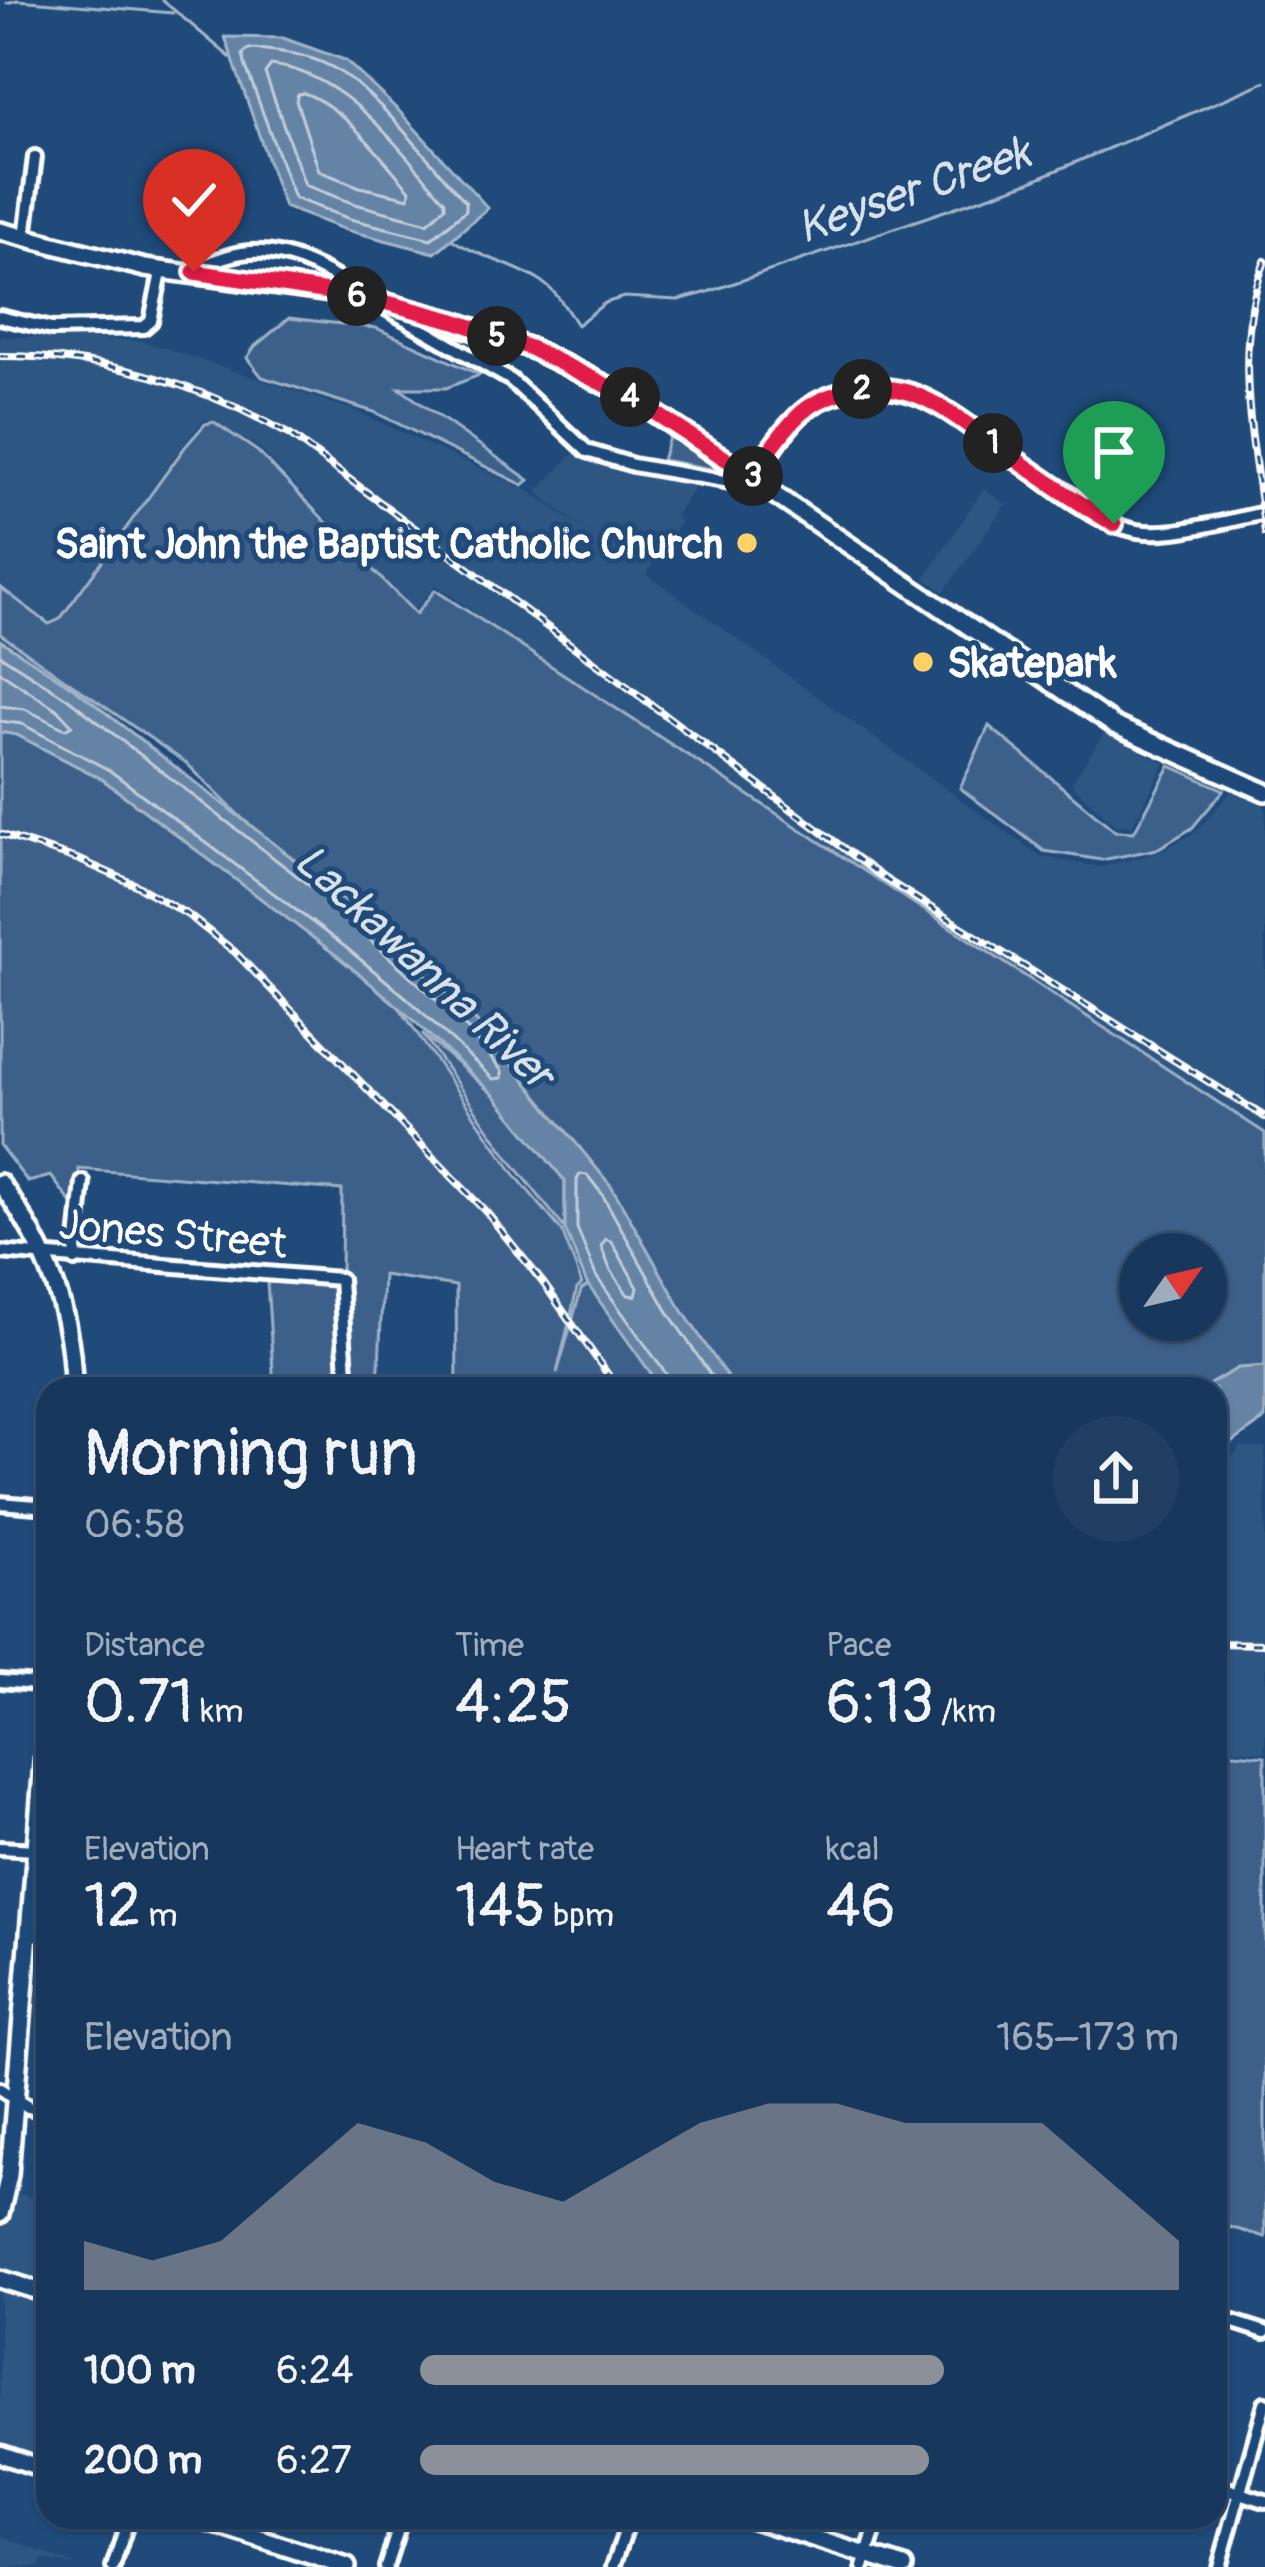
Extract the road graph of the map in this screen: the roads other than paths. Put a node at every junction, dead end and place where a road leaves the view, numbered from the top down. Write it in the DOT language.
graph roads {
  1 [pos="35,157"];
  2 [pos="0,231"];
  3 [pos="25,237"];
  4 [pos="163,268"];
  5 [pos="194,272"];
  6 [pos="369,298"];
  7 [pos="0,316"];
  8 [pos="752,476"];
  9 [pos="1265,513"];
  10 [pos="1265,792"];
  11 [pos="83,1182"];
  12 [pos="0,1183"];
  13 [pos="0,1252"];
  14 [pos="45,1256"];
  15 [pos="75,1260"];
  16 [pos="72,1377"];
  17 [pos="346,1377"];
  18 [pos="0,1503"];
  19 [pos="36,1506"];
  20 [pos="0,1681"];
  21 [pos="36,1684"];
  22 [pos="0,1848"];
  23 [pos="36,1850"];
  24 [pos="29,1934"];
  25 [pos="36,1935"];
  26 [pos="0,2089"];
  27 [pos="16,2100"];
  28 [pos="36,2108"];
  29 [pos="0,2214"];
  30 [pos="0,2279"];
  31 [pos="36,2290"];
  32 [pos="1227,2320"];
  33 [pos="1265,2332"];
  34 [pos="1265,2403"];
  35 [pos="0,2454"];
  36 [pos="36,2466"];
  37 [pos="1227,2488"];
  38 [pos="1239,2492"];
  39 [pos="1265,2500"];
  40 [pos="125,2529"];
  41 [pos="230,2529"];
  42 [pos="398,2529"];
  43 [pos="626,2529"];
  44 [pos="779,2529"];
  45 [pos="876,2529"];
  46 [pos="865,2561"];
  47 [pos="113,2567"];
  48 [pos="347,2567"];
  49 [pos="386,2567"];
  50 [pos="614,2567"];
  51 [pos="904,2567"];
  52 [pos="1219,2567"];
  1 -- 3 [label="street"];
  2 -- 3 [label="main road"];
  3 -- 4 [label="main road"];
  4 -- 5 [label="main road"];
  4 -- 7 [label="street"];
  5 -- 6 [label="main road"];
  5 -- 6 [label="street"];
  6 -- 8 [label="main road"];
  6 -- 8 [label="street"];
  8 -- 9 [label="street"];
  8 -- 10 [label="main road"];
  11 -- 15 [label="street"];
  12 -- 14 [label="main road"];
  13 -- 14 [label="street, Jones Street"];
  14 -- 15 [label="street, Jones Street"];
  14 -- 16 [label="main road"];
  15 -- 17 [label="street, Jones Street"];
  18 -- 19 [label="street"];
  20 -- 21 [label="street"];
  22 -- 23 [label="street"];
  23 -- 24 [label="main road"];
  24 -- 25 [label="street"];
  24 -- 27 [label="main road"];
  26 -- 27 [label="street"];
  27 -- 28 [label="street"];
  27 -- 29 [label="main road"];
  30 -- 31 [label="main road"];
  32 -- 33 [label="street"];
  34 -- 38 [label="street"];
  35 -- 36 [label="main road"];
  37 -- 38 [label="street"];
  38 -- 39 [label="street"];
  38 -- 52 [label="street"];
  40 -- 47 [label="street"];
  41 -- 48 [label="main road"];
  42 -- 49 [label="street"];
  43 -- 50 [label="street"];
  44 -- 46 [label="main road"];
  45 -- 46 [label="street"];
  46 -- 51 [label="main road"];
}
